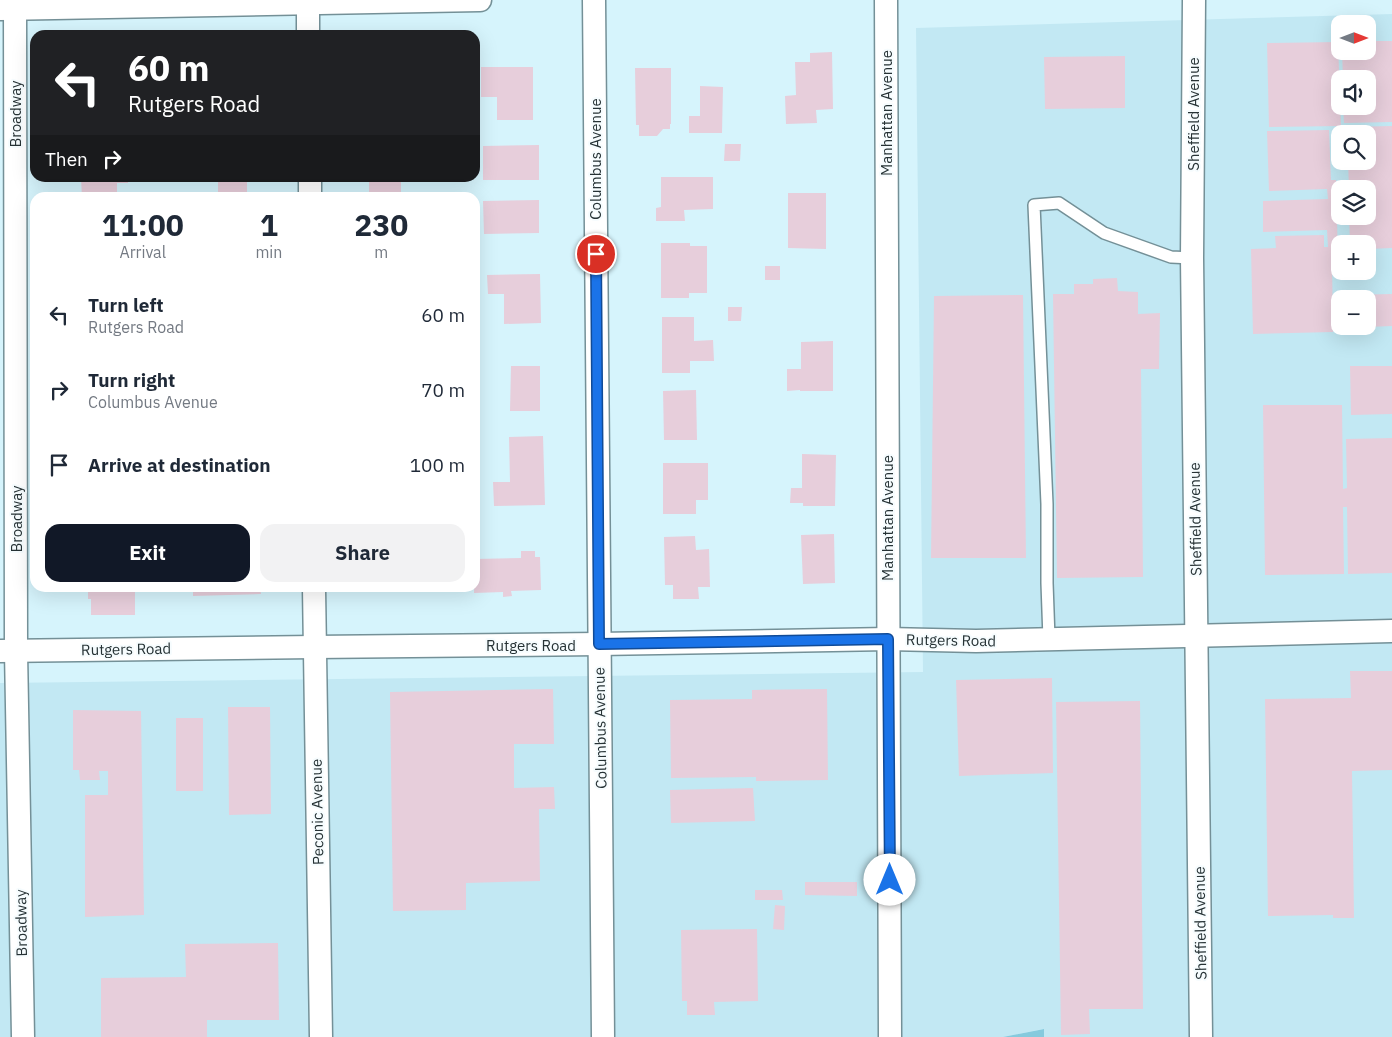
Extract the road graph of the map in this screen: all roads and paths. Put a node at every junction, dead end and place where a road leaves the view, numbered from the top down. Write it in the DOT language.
graph roads {
  1 [pos="480,0"];
  2 [pos="594,0"];
  3 [pos="886,0"];
  4 [pos="1194,0"];
  5 [pos="308,2"];
  6 [pos="10,6"];
  7 [pos="308,30"];
  8 [pos="1192,258"];
  9 [pos="314,592"];
  10 [pos="1392,631"];
  11 [pos="1196,635"];
  12 [pos="888,639"];
  13 [pos="1050,639"];
  14 [pos="599,644"];
  15 [pos="314,646"];
  16 [pos="8,651"];
  17 [pos="23,1037"];
  18 [pos="321,1037"];
  19 [pos="603,1037"];
  20 [pos="890,1037"];
  21 [pos="1201,1037"];
  1 -- 5 [label="street"];
  2 -- 14 [label="street, Columbus Avenue"];
  3 -- 12 [label="street, Manhattan Avenue"];
  4 -- 8 [label="street, Sheffield Avenue"];
  5 -- 6 [label="street"];
  5 -- 7 [label="street"];
  6 -- 16 [label="street, Broadway"];
  8 -- 11 [label="street, Sheffield Avenue"];
  8 -- 13 [label="lane"];
  9 -- 15 [label="street, Peconic Avenue"];
  10 -- 11 [label="street, Rutgers Road"];
  11 -- 13 [label="street, Rutgers Road"];
  11 -- 21 [label="street, Sheffield Avenue"];
  12 -- 13 [label="street, Rutgers Road"];
  12 -- 14 [label="street, Rutgers Road"];
  12 -- 20 [label="street, Manhattan Avenue"];
  14 -- 15 [label="street, Rutgers Road"];
  14 -- 19 [label="street, Columbus Avenue"];
  15 -- 16 [label="street, Rutgers Road"];
  15 -- 18 [label="street, Peconic Avenue"];
  16 -- 17 [label="street, Broadway"];
}
